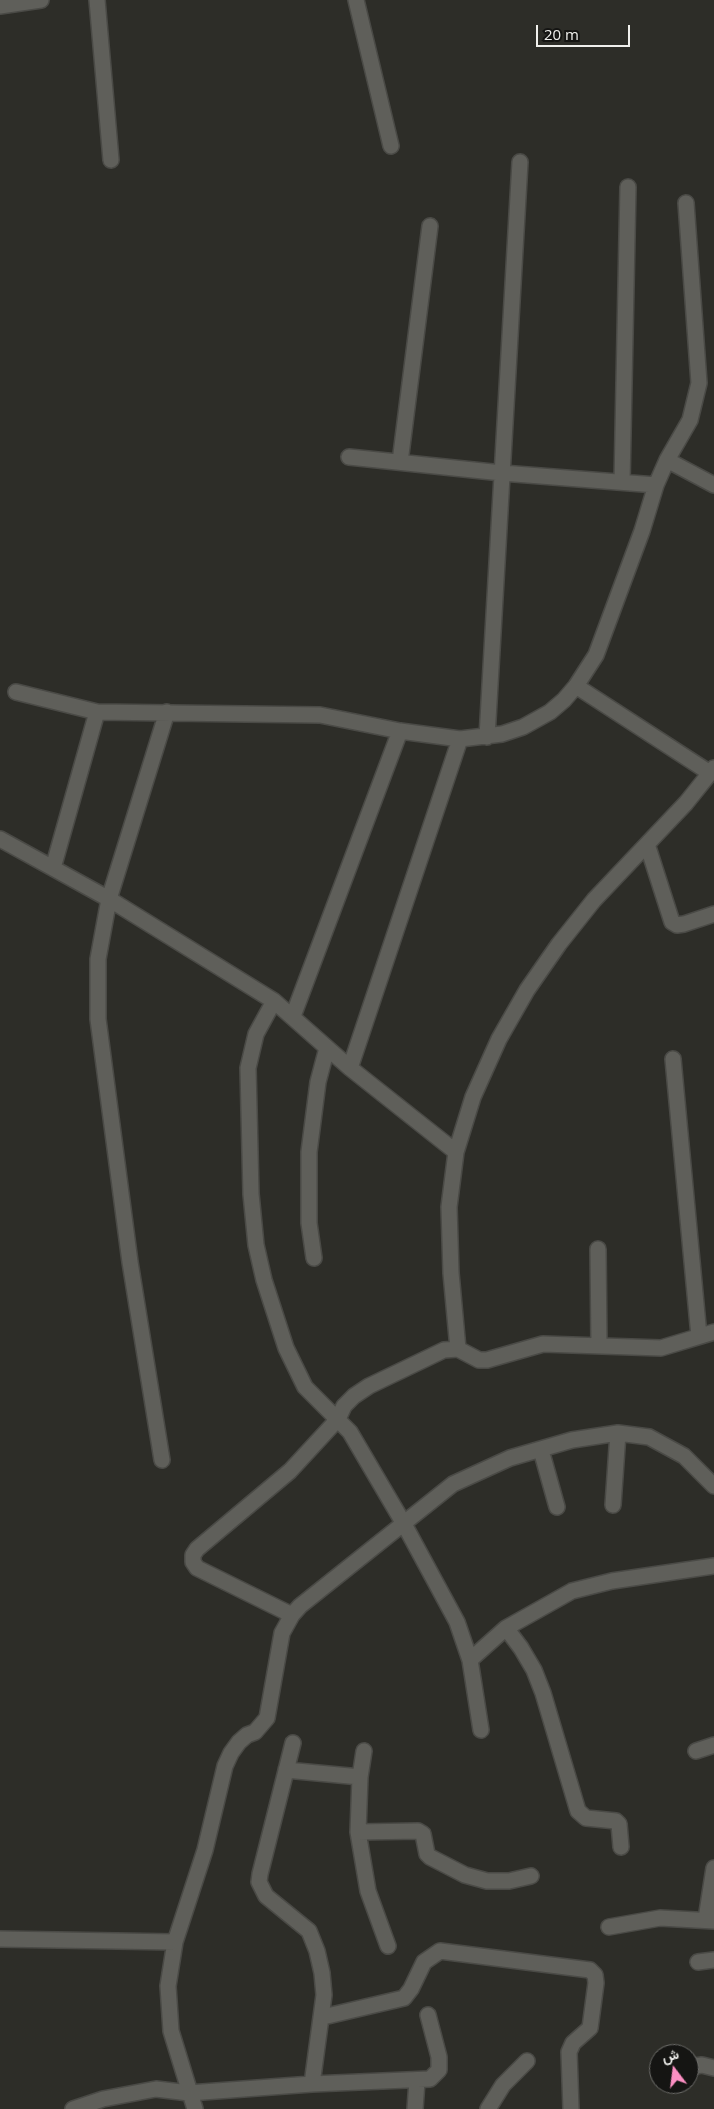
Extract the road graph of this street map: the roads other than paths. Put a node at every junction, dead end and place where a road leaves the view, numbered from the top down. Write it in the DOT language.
graph roads {
  1 [pos="41,0"];
  2 [pos="97,0"];
  3 [pos="356,0"];
  4 [pos="0,6"];
  5 [pos="391,146"];
  6 [pos="111,160"];
  7 [pos="520,162"];
  8 [pos="628,187"];
  9 [pos="686,203"];
  10 [pos="430,226"];
  11 [pos="349,457"];
  12 [pos="667,460"];
  13 [pos="400,462"];
  14 [pos="502,473"];
  15 [pos="622,482"];
  16 [pos="656,485"];
  17 [pos="714,485"];
  18 [pos="576,686"];
  19 [pos="16,692"];
  20 [pos="97,712"];
  21 [pos="167,712"];
  22 [pos="400,731"];
  23 [pos="487,737"];
  24 [pos="460,739"];
  25 [pos="712,770"];
  26 [pos="0,839"];
  27 [pos="647,844"];
  28 [pos="53,868"];
  29 [pos="109,899"];
  30 [pos="714,914"];
  31 [pos="274,1001"];
  32 [pos="293,1016"];
  33 [pos="328,1048"];
  34 [pos="673,1059"];
  35 [pos="350,1068"];
  36 [pos="456,1152"];
  37 [pos="598,1249"];
  38 [pos="314,1258"];
  39 [pos="714,1332"];
  40 [pos="699,1336"];
  41 [pos="599,1346"];
  42 [pos="458,1350"];
  43 [pos="338,1418"];
  44 [pos="618,1433"];
  45 [pos="541,1450"];
  46 [pos="162,1460"];
  47 [pos="714,1486"];
  48 [pos="613,1505"];
  49 [pos="557,1507"];
  50 [pos="404,1524"];
  51 [pos="714,1566"];
  52 [pos="292,1615"];
  53 [pos="506,1628"];
  54 [pos="470,1660"];
  55 [pos="481,1730"];
  56 [pos="293,1743"];
  57 [pos="714,1745"];
  58 [pos="696,1750"];
  59 [pos="364,1751"];
  60 [pos="286,1770"];
  61 [pos="360,1777"];
  62 [pos="358,1832"];
  63 [pos="621,1847"];
  64 [pos="714,1868"];
  65 [pos="531,1876"];
  66 [pos="710,1920"];
  67 [pos="609,1927"];
  68 [pos="0,1939"];
  69 [pos="175,1942"];
  70 [pos="388,1946"];
  71 [pos="714,1960"];
  72 [pos="698,1962"];
  73 [pos="428,2015"];
  74 [pos="323,2017"];
  75 [pos="527,2061"];
  76 [pos="699,2065"];
  77 [pos="714,2068"];
  78 [pos="417,2081"];
  79 [pos="312,2084"];
  80 [pos="190,2093"];
  81 [pos="73,2109"];
  82 [pos="195,2109"];
  83 [pos="415,2109"];
  84 [pos="488,2109"];
  85 [pos="571,2109"];
  1 -- 4 [label="street"];
  2 -- 6 [label="street"];
  3 -- 5 [label="street"];
  7 -- 14 [label="street"];
  8 -- 15 [label="street"];
  9 -- 12 [label="street"];
  10 -- 13 [label="street"];
  11 -- 13 [label="street"];
  12 -- 16 [label="street"];
  12 -- 17 [label="street"];
  13 -- 14 [label="street"];
  14 -- 15 [label="street"];
  14 -- 23 [label="street"];
  15 -- 16 [label="street"];
  16 -- 18 [label="street"];
  18 -- 23 [label="street"];
  18 -- 25 [label="street"];
  19 -- 20 [label="street"];
  20 -- 21 [label="street"];
  20 -- 28 [label="street"];
  21 -- 22 [label="street"];
  21 -- 29 [label="street"];
  22 -- 24 [label="street"];
  22 -- 32 [label="street"];
  23 -- 24 [label="street"];
  24 -- 35 [label="street"];
  25 -- 27 [label="street"];
  26 -- 28 [label="street"];
  27 -- 30 [label="street"];
  27 -- 36 [label="street"];
  28 -- 29 [label="street"];
  29 -- 31 [label="street"];
  29 -- 46 [label="street"];
  31 -- 32 [label="street"];
  31 -- 43 [label="street"];
  32 -- 33 [label="street"];
  33 -- 35 [label="street"];
  33 -- 38 [label="street"];
  34 -- 40 [label="street"];
  35 -- 36 [label="street"];
  36 -- 42 [label="street"];
  37 -- 41 [label="street"];
  39 -- 40 [label="street"];
  40 -- 41 [label="street"];
  41 -- 42 [label="street"];
  42 -- 43 [label="street"];
  43 -- 50 [label="street"];
  43 -- 52 [label="street"];
  44 -- 45 [label="street"];
  44 -- 47 [label="street"];
  44 -- 48 [label="street"];
  45 -- 49 [label="street"];
  45 -- 50 [label="street"];
  50 -- 52 [label="street"];
  50 -- 54 [label="street"];
  51 -- 53 [label="street"];
  52 -- 69 [label="street"];
  53 -- 54 [label="street"];
  53 -- 63 [label="street"];
  54 -- 55 [label="street"];
  56 -- 60 [label="street"];
  57 -- 58 [label="street"];
  59 -- 61 [label="street"];
  60 -- 61 [label="street"];
  60 -- 74 [label="street"];
  61 -- 62 [label="street"];
  62 -- 65 [label="street"];
  62 -- 70 [label="street"];
  64 -- 66 [label="street"];
  66 -- 67 [label="street"];
  68 -- 69 [label="street"];
  69 -- 80 [label="street"];
  71 -- 72 [label="street"];
  73 -- 78 [label="street"];
  74 -- 79 [label="street"];
  74 -- 85 [label="street"];
  75 -- 84 [label="street"];
  76 -- 77 [label="street"];
  78 -- 79 [label="street"];
  78 -- 83 [label="street"];
  79 -- 80 [label="street"];
  80 -- 81 [label="street"];
  80 -- 82 [label="street"];
}
